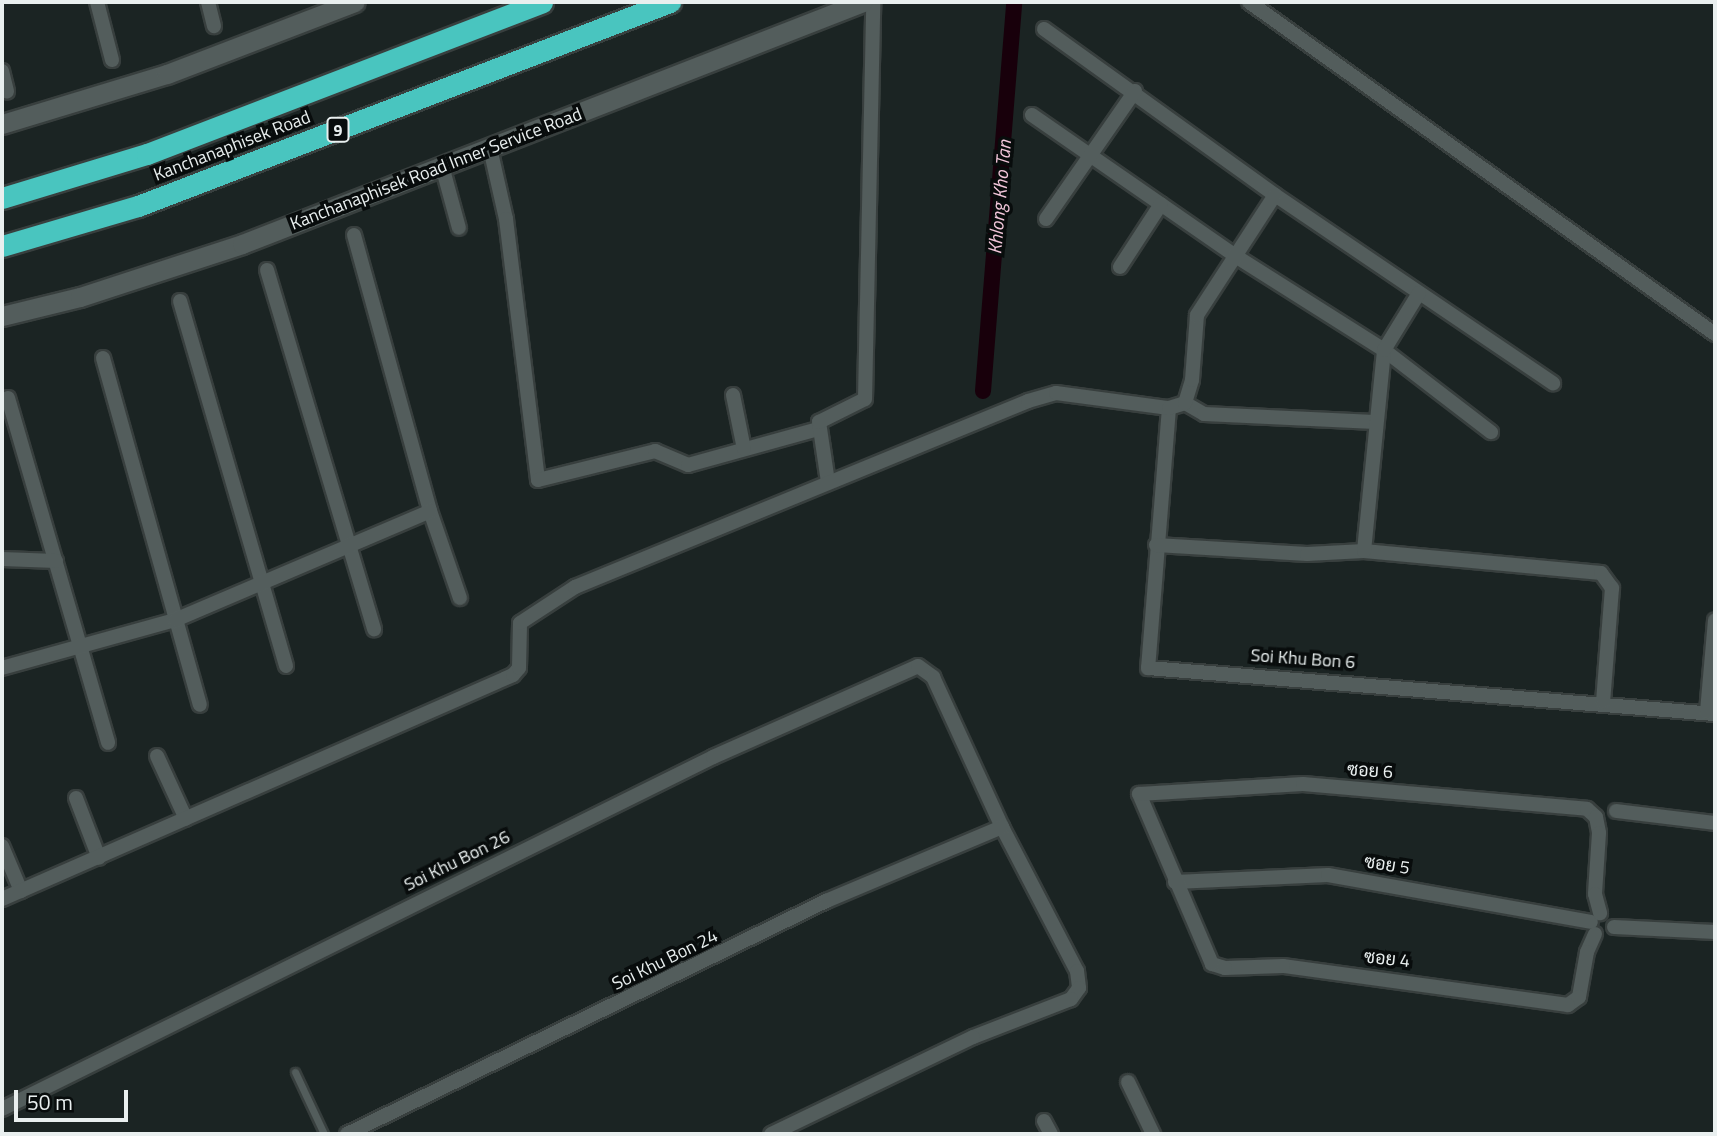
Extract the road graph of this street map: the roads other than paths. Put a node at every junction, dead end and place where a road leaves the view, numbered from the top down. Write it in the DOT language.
graph roads {
  1 [pos="97,2"];
  2 [pos="208,2"];
  3 [pos="542,2"];
  4 [pos="670,2"];
  5 [pos="863,2"];
  6 [pos="873,2"];
  7 [pos="1249,2"];
  8 [pos="343,4"];
  9 [pos="215,26"];
  10 [pos="1044,29"];
  11 [pos="112,60"];
  12 [pos="2,71"];
  13 [pos="7,91"];
  14 [pos="1135,91"];
  15 [pos="1032,115"];
  16 [pos="2,124"];
  17 [pos="490,148"];
  18 [pos="1092,153"];
  19 [pos="442,166"];
  20 [pos="1275,195"];
  21 [pos="2,198"];
  22 [pos="1161,204"];
  23 [pos="1046,219"];
  24 [pos="459,228"];
  25 [pos="354,234"];
  26 [pos="2,246"];
  27 [pos="1237,257"];
  28 [pos="1120,267"];
  29 [pos="267,270"];
  30 [pos="1419,293"];
  31 [pos="180,301"];
  32 [pos="2,316"];
  33 [pos="1715,334"];
  34 [pos="1384,349"];
  35 [pos="103,358"];
  36 [pos="1553,383"];
  37 [pos="733,395"];
  38 [pos="8,398"];
  39 [pos="1185,402"];
  40 [pos="1169,408"];
  41 [pos="1375,422"];
  42 [pos="818,429"];
  43 [pos="1492,432"];
  44 [pos="744,449"];
  45 [pos="828,482"];
  46 [pos="430,511"];
  47 [pos="350,543"];
  48 [pos="1156,544"];
  49 [pos="1364,551"];
  50 [pos="2,559"];
  51 [pos="56,561"];
  52 [pos="261,580"];
  53 [pos="460,598"];
  54 [pos="175,620"];
  55 [pos="1715,620"];
  56 [pos="374,629"];
  57 [pos="82,649"];
  58 [pos="286,666"];
  59 [pos="2,668"];
  60 [pos="1603,702"];
  61 [pos="200,705"];
  62 [pos="1711,713"];
  63 [pos="108,743"];
  64 [pos="157,756"];
  65 [pos="76,798"];
  66 [pos="1616,811"];
  67 [pos="186,819"];
  68 [pos="1715,822"];
  69 [pos="1002,827"];
  70 [pos="2,846"];
  71 [pos="99,858"];
  72 [pos="1175,882"];
  73 [pos="21,891"];
  74 [pos="2,899"];
  75 [pos="1596,923"];
  76 [pos="1715,932"];
  77 [pos="295,1072"];
  78 [pos="1128,1082"];
  79 [pos="2,1109"];
  80 [pos="324,1134"];
  81 [pos="347,1134"];
  82 [pos="771,1134"];
  83 [pos="1153,1134"];
  1 -- 11 [label="street"];
  2 -- 9 [label="street"];
  3 -- 21 [label="highway, Kanchanaphisek Road"];
  4 -- 26 [label="highway, Kanchanaphisek Road / 9"];
  5 -- 17 [label="main road, Kanchanaphisek Road Inner Service Road"];
  6 -- 42 [label="street"];
  7 -- 33 [label="street"];
  8 -- 16 [label="main road"];
  10 -- 14 [label="street"];
  12 -- 13 [label="street"];
  14 -- 18 [label="street"];
  14 -- 20 [label="street"];
  15 -- 18 [label="street"];
  17 -- 19 [label="main road, Kanchanaphisek Road Inner Service Road"];
  17 -- 44 [label="street"];
  18 -- 22 [label="street"];
  18 -- 23 [label="street"];
  19 -- 24 [label="street"];
  19 -- 32 [label="main road, Kanchanaphisek Road Inner Service Road"];
  20 -- 27 [label="street"];
  20 -- 30 [label="street"];
  22 -- 27 [label="street"];
  22 -- 28 [label="street"];
  25 -- 46 [label="street"];
  27 -- 34 [label="street"];
  27 -- 39 [label="street"];
  29 -- 47 [label="street"];
  30 -- 34 [label="street"];
  30 -- 36 [label="street"];
  31 -- 52 [label="street"];
  34 -- 41 [label="street"];
  34 -- 43 [label="street"];
  35 -- 54 [label="street"];
  37 -- 44 [label="street"];
  38 -- 51 [label="street"];
  39 -- 40 [label="street"];
  39 -- 41 [label="street"];
  40 -- 45 [label="street"];
  40 -- 48 [label="street, Soi Khu Bon 6"];
  41 -- 49 [label="street"];
  42 -- 44 [label="street"];
  42 -- 45 [label="street"];
  45 -- 67 [label="street"];
  46 -- 47 [label="street"];
  46 -- 53 [label="street"];
  47 -- 52 [label="street"];
  47 -- 56 [label="street"];
  48 -- 49 [label="street"];
  48 -- 60 [label="street, Soi Khu Bon 6"];
  49 -- 60 [label="street"];
  50 -- 51 [label="street"];
  51 -- 57 [label="street"];
  52 -- 54 [label="street"];
  52 -- 58 [label="street"];
  54 -- 57 [label="street"];
  54 -- 61 [label="street"];
  55 -- 62 [label="street"];
  57 -- 59 [label="street"];
  57 -- 63 [label="street"];
  60 -- 62 [label="street, Soi Khu Bon 6"];
  64 -- 67 [label="street"];
  65 -- 71 [label="street"];
  66 -- 68 [label="street"];
  67 -- 71 [label="street"];
  69 -- 79 [label="street, Soi Khu Bon 26"];
  69 -- 81 [label="street, Soi Khu Bon 24"];
  69 -- 82 [label="street"];
  70 -- 73 [label="street"];
  71 -- 73 [label="street"];
  72 -- 75 [label="street, ซอย 5"];
  72 -- 75 [label="street, ซอย 4"];
  72 -- 75 [label="street, ซอย 6"];
  73 -- 74 [label="street"];
  75 -- 76 [label="street"];
  77 -- 80 [label="lane"];
  78 -- 83 [label="street"];
}
